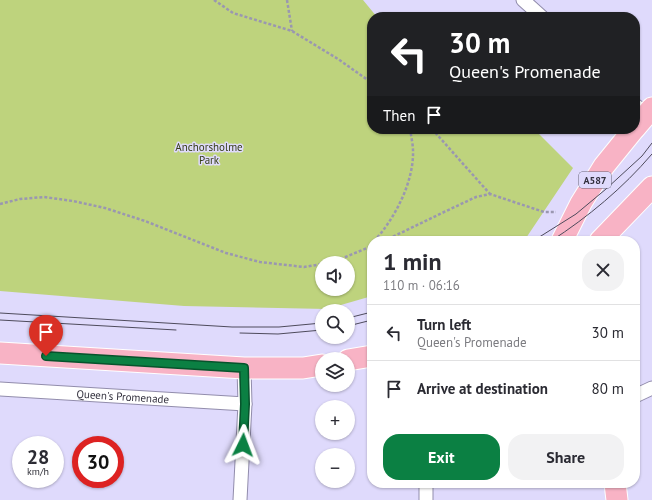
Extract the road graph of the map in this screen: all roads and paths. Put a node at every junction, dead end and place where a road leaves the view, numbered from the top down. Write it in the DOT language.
graph roads {
  1 [pos="214,0"];
  2 [pos="287,0"];
  3 [pos="524,0"];
  4 [pos="537,12"];
  5 [pos="292,31"];
  6 [pos="367,79"];
  7 [pos="411,134"];
  8 [pos="436,134"];
  9 [pos="628,134"];
  10 [pos="652,187"];
  11 [pos="490,194"];
  12 [pos="0,204"];
  13 [pos="576,214"];
  14 [pos="378,236"];
  15 [pos="394,236"];
  16 [pos="567,236"];
  17 [pos="605,236"];
  18 [pos="367,248"];
  19 [pos="348,256"];
  20 [pos="315,265"];
  21 [pos="0,353"];
  22 [pos="367,357"];
  23 [pos="355,359"];
  24 [pos="315,365"];
  25 [pos="244,368"];
  26 [pos="652,388"];
  27 [pos="0,389"];
  28 [pos="640,394"];
  29 [pos="245,404"];
  30 [pos="426,488"];
  31 [pos="616,488"];
  32 [pos="240,500"];
  33 [pos="426,500"];
  34 [pos="617,500"];
  1 -- 5 [label="path"];
  2 -- 5 [label="path"];
  3 -- 4 [label="street"];
  5 -- 6 [label="path"];
  7 -- 14 [label="path"];
  8 -- 11 [label="path"];
  9 -- 13 [label="main road, A587"];
  10 -- 17 [label="main road"];
  11 -- 13 [label="path"];
  11 -- 15 [label="path"];
  12 -- 20 [label="path"];
  13 -- 16 [label="main road, A587"];
  18 -- 19 [label="path"];
  21 -- 25 [label="main road"];
  22 -- 23 [label="main road"];
  24 -- 25 [label="main road"];
  25 -- 29 [label="street"];
  26 -- 28 [label="street"];
  27 -- 29 [label="street, Queen's Promenade"];
  29 -- 32 [label="street"];
  30 -- 33 [label="street"];
  31 -- 34 [label="main road"];
}
